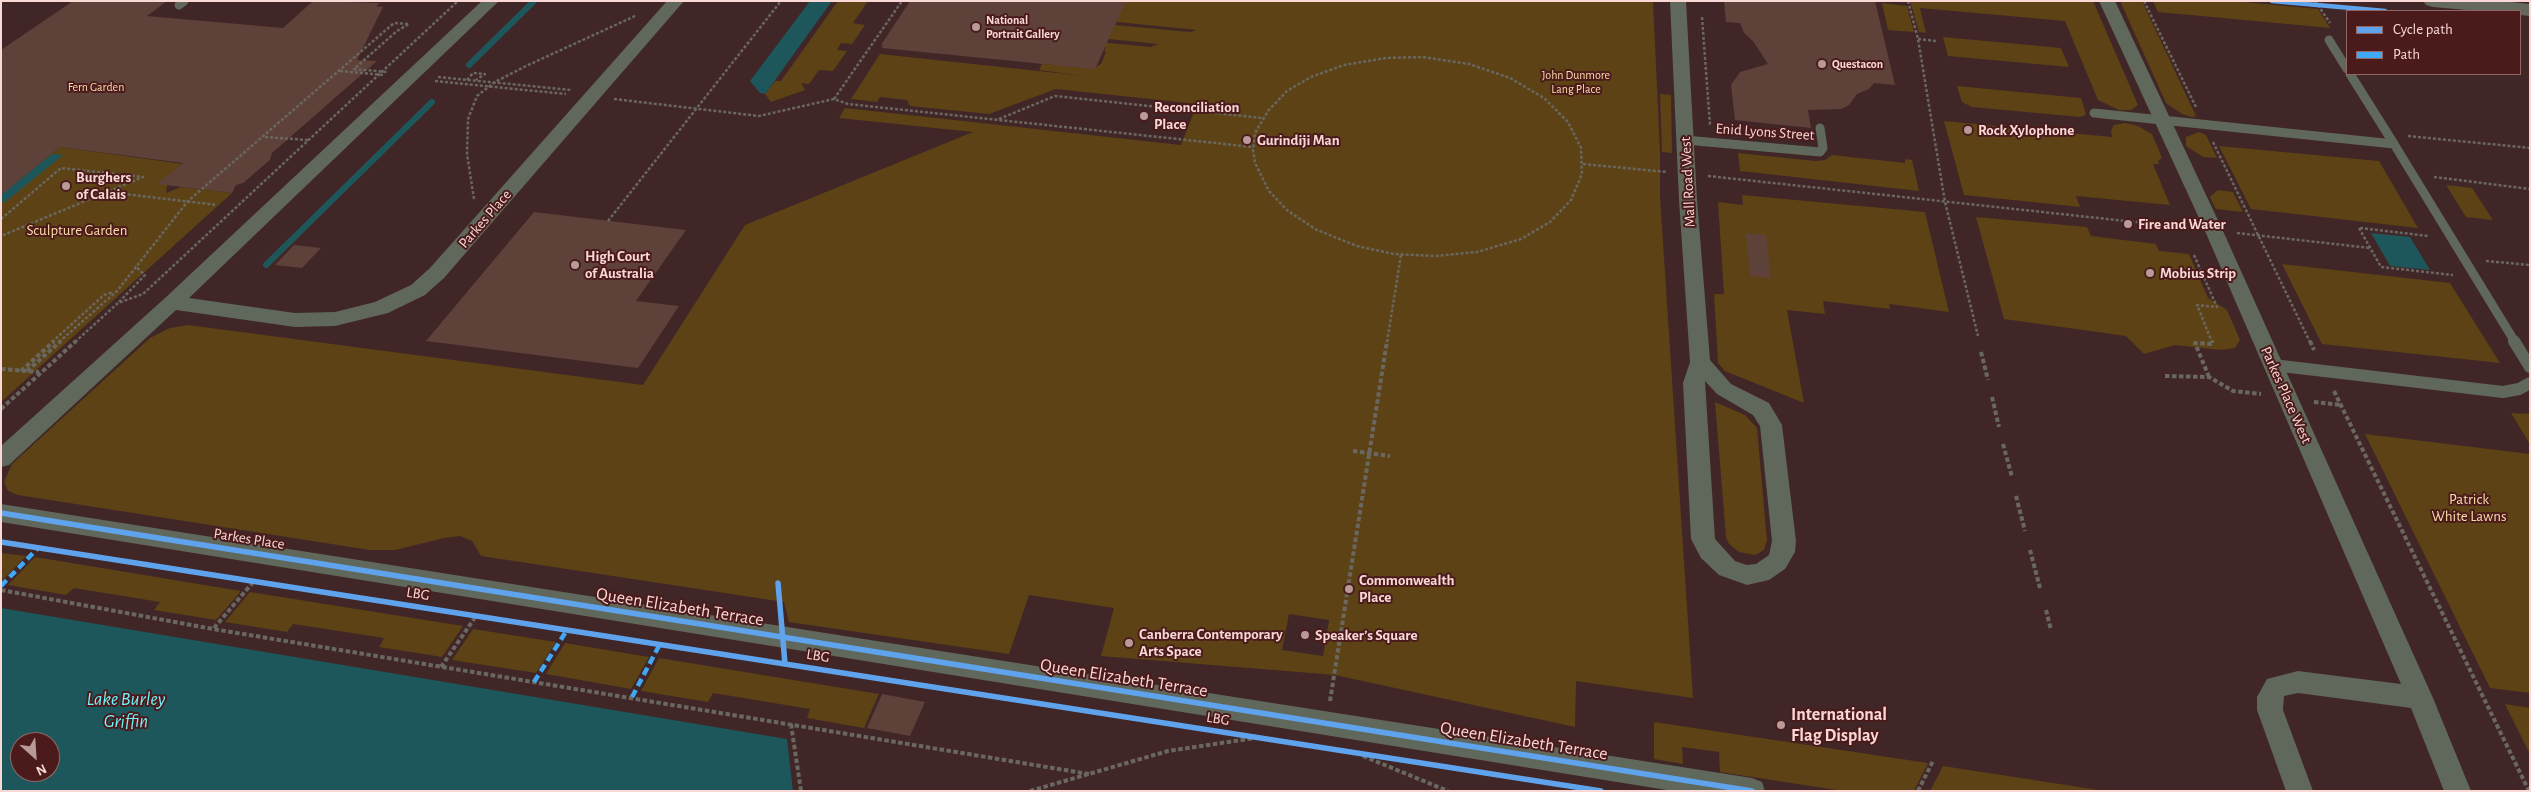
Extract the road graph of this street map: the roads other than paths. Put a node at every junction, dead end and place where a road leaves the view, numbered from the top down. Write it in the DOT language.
graph roads {
  1 [pos="490,1"];
  2 [pos="676,1"];
  3 [pos="1678,1"];
  4 [pos="2107,1"];
  5 [pos="2433,1"];
  6 [pos="2530,10"];
  7 [pos="2329,40"];
  8 [pos="2346,68"];
  9 [pos="2351,75"];
  10 [pos="2094,113"];
  11 [pos="2163,120"];
  12 [pos="1820,128"];
  13 [pos="1685,140"];
  14 [pos="2394,144"];
  15 [pos="172,303"];
  16 [pos="1700,362"];
  17 [pos="2273,365"];
  18 [pos="2530,367"];
  19 [pos="2530,383"];
  20 [pos="1,459"];
  21 [pos="1,513"];
  22 [pos="492,590"];
  23 [pos="2420,698"];
  24 [pos="1752,791"];
  25 [pos="2300,791"];
  26 [pos="2458,791"];
  1 -- 15 [label="street"];
  2 -- 15 [label="street, Parkes Place"];
  3 -- 13 [label="street, Mall Road West"];
  4 -- 11 [label="street, Parkes Place West"];
  5 -- 6 [label="main road"];
  7 -- 8 [label="lane"];
  9 -- 14 [label="lane"];
  10 -- 11 [label="lane"];
  11 -- 14 [label="lane"];
  11 -- 17 [label="street, Parkes Place West"];
  12 -- 13 [label="lane, Enid Lyons Street"];
  13 -- 16 [label="street, Mall Road West"];
  14 -- 18 [label="lane"];
  15 -- 20 [label="street"];
  16 -- 16 [label="street, Mall Road West"];
  17 -- 19 [label="lane"];
  17 -- 23 [label="street, Parkes Place West"];
  21 -- 22 [label="street, Parkes Place"];
  22 -- 24 [label="street, Queen Elizabeth Terrace"];
  23 -- 25 [label="street"];
  23 -- 26 [label="street, Parkes Place West"];
}
